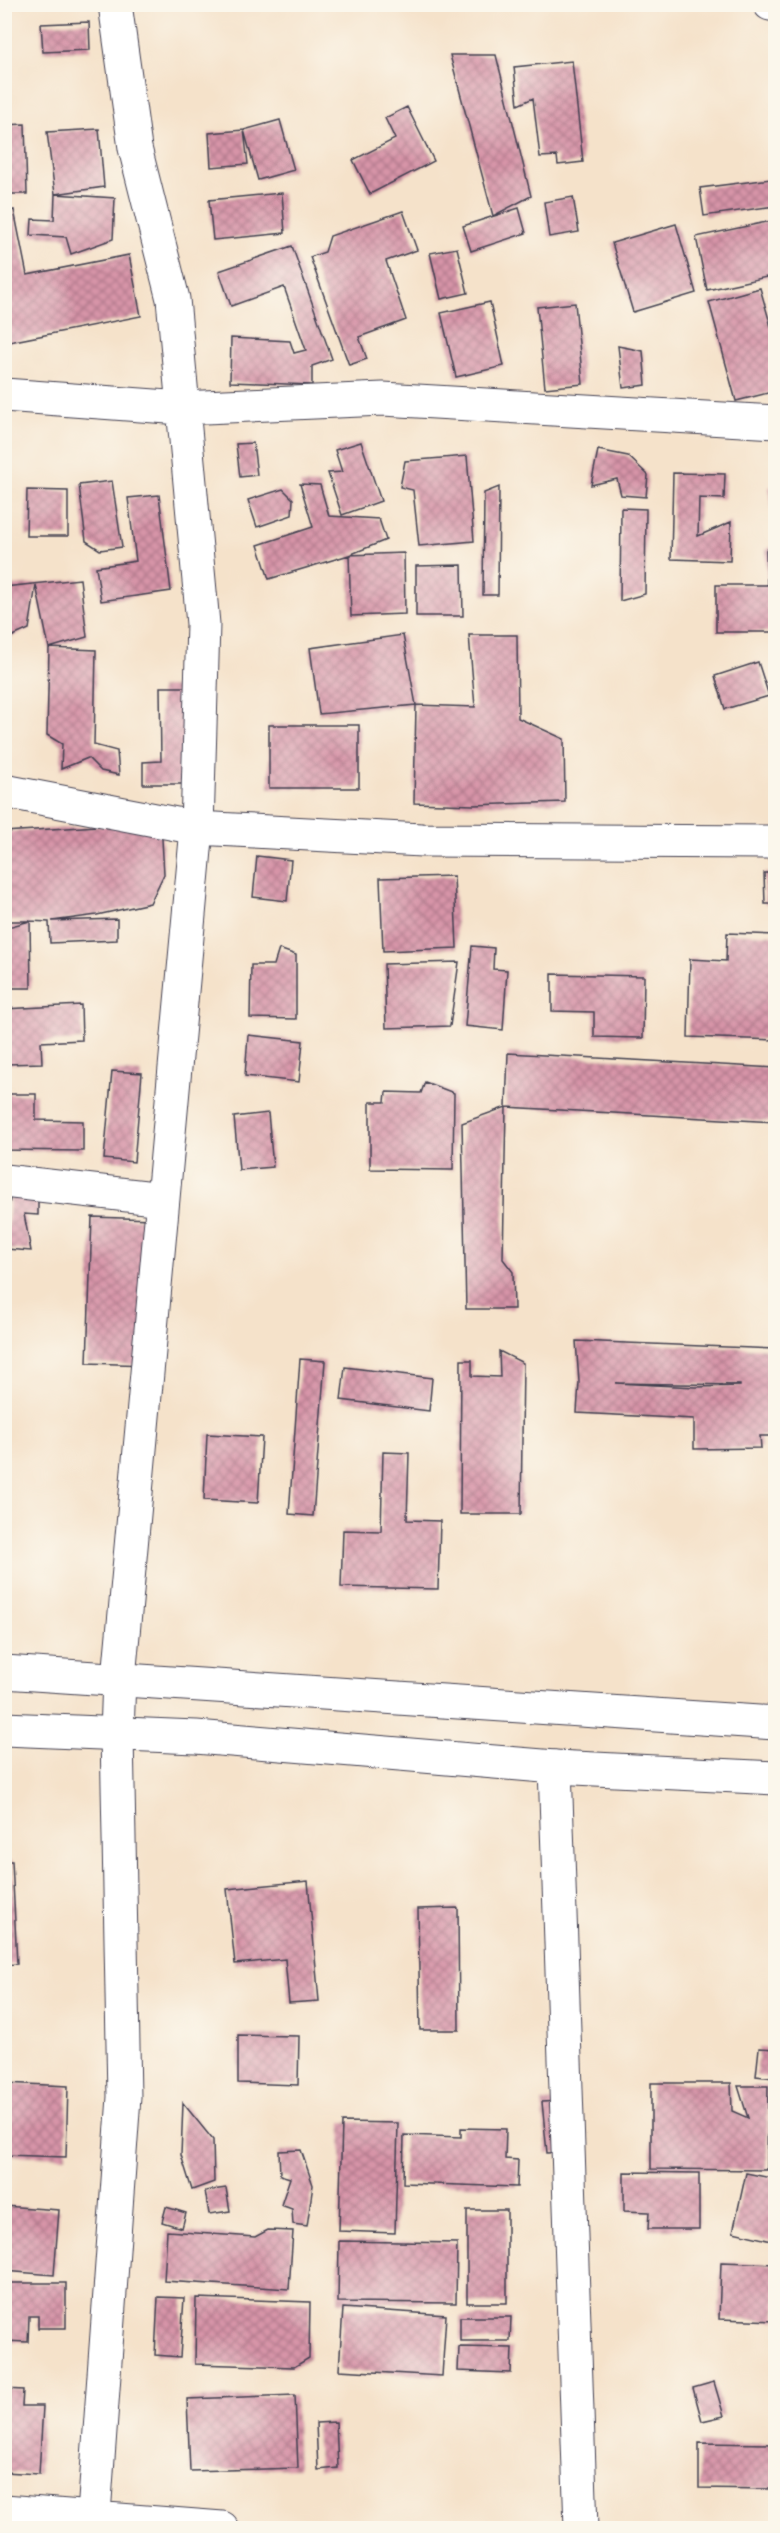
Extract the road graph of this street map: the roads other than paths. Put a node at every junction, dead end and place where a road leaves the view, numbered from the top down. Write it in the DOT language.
graph roads {
  1 [pos="115,4"];
  2 [pos="770,4"];
  3 [pos="776,5"];
  4 [pos="4,394"];
  5 [pos="182,408"];
  6 [pos="776,422"];
  7 [pos="4,791"];
  8 [pos="197,828"];
  9 [pos="776,842"];
  10 [pos="4,1181"];
  11 [pos="163,1199"];
  12 [pos="4,1672"];
  13 [pos="119,1678"];
  14 [pos="776,1723"];
  15 [pos="4,1729"];
  16 [pos="117,1734"];
  17 [pos="555,1767"];
  18 [pos="776,1778"];
  19 [pos="4,2511"];
  20 [pos="93,2523"];
  21 [pos="222,2529"];
  22 [pos="581,2529"];
  1 -- 5 [label="street"];
  2 -- 3 [label="street"];
  4 -- 5 [label="street"];
  5 -- 6 [label="street"];
  5 -- 8 [label="street"];
  7 -- 8 [label="street"];
  8 -- 9 [label="street"];
  8 -- 11 [label="street"];
  10 -- 11 [label="street"];
  11 -- 13 [label="street"];
  12 -- 13 [label="street"];
  13 -- 14 [label="street"];
  13 -- 16 [label="street"];
  15 -- 16 [label="street"];
  16 -- 17 [label="street"];
  16 -- 20 [label="street"];
  17 -- 18 [label="street"];
  17 -- 22 [label="street"];
  19 -- 20 [label="street"];
  20 -- 21 [label="street"];
}
